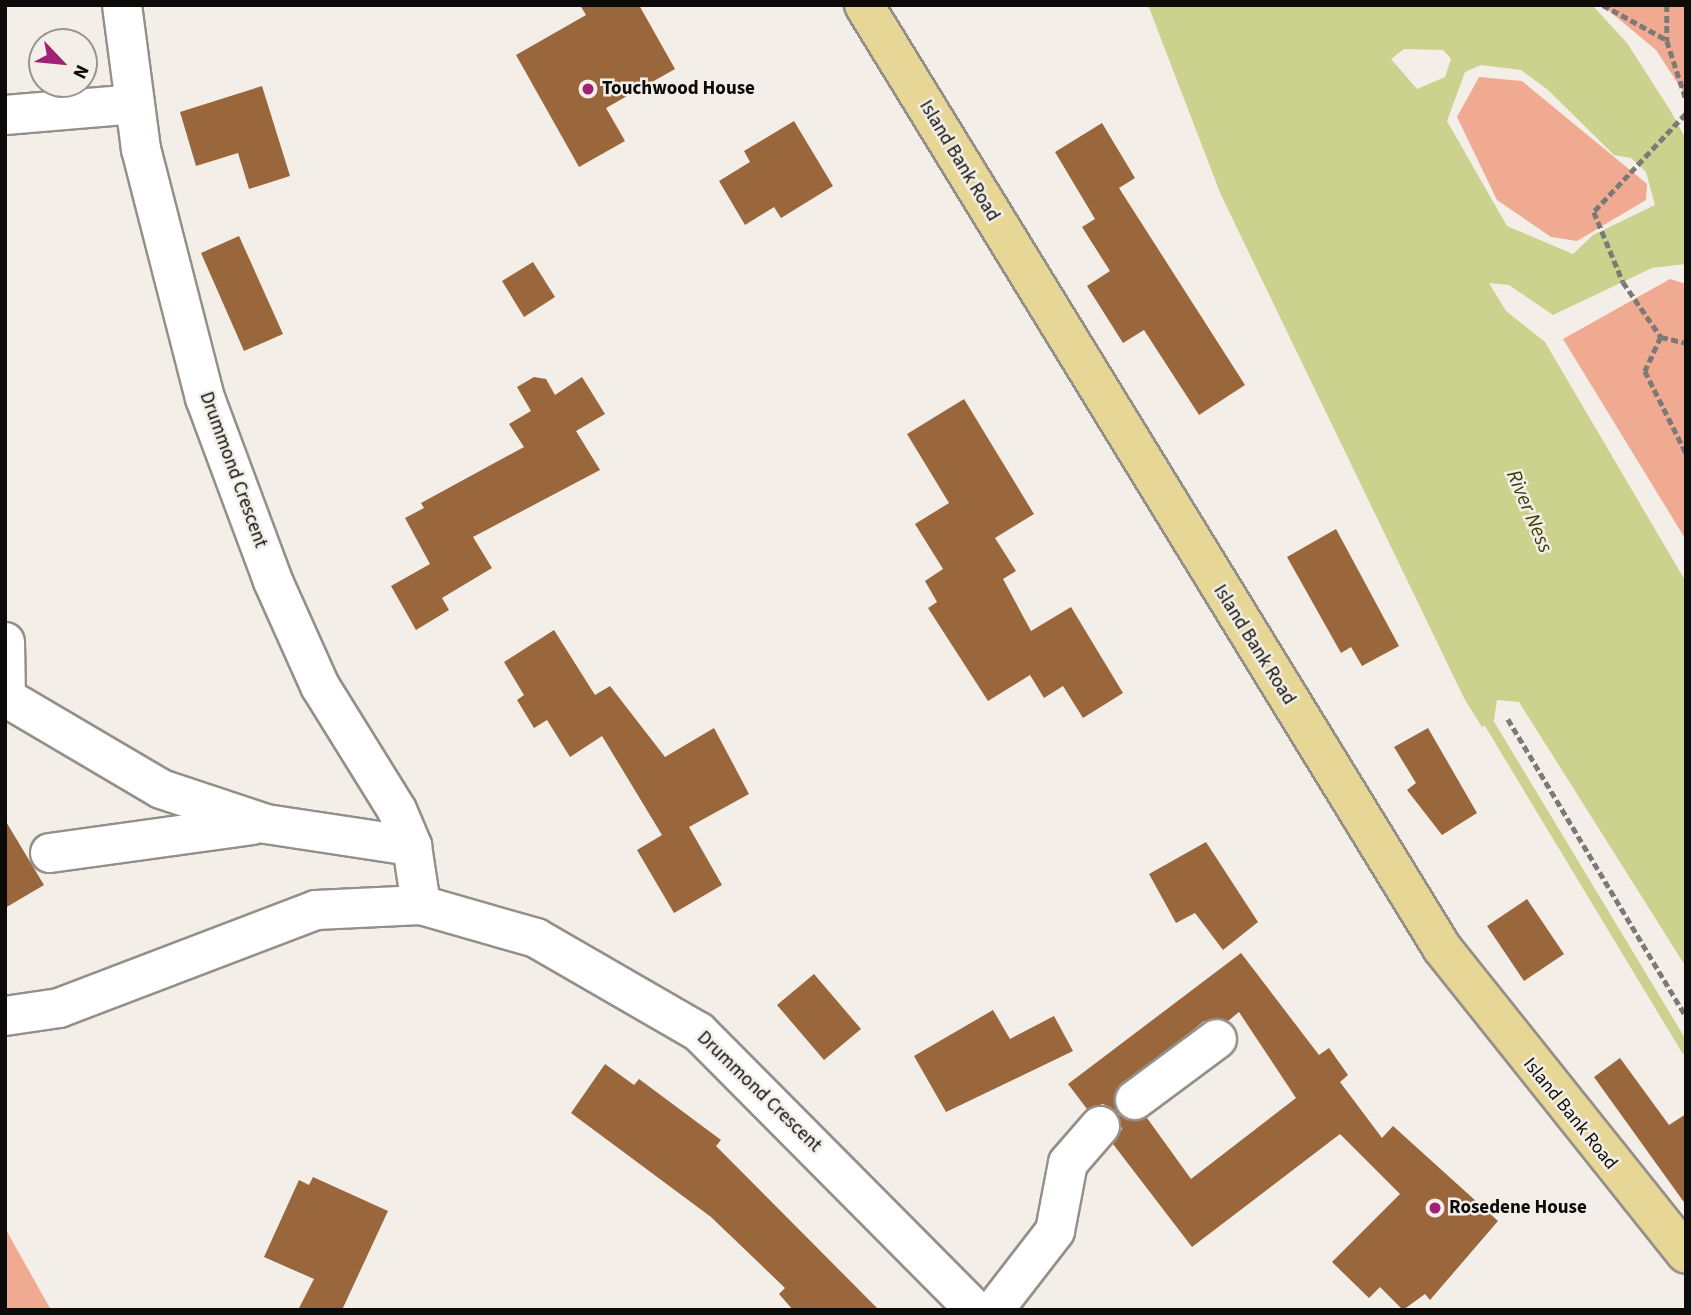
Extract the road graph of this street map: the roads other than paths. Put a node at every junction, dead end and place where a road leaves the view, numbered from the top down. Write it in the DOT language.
graph roads {
  1 [pos="122,5"];
  2 [pos="864,5"];
  3 [pos="135,104"];
  4 [pos="5,115"];
  5 [pos="5,642"];
  6 [pos="6,697"];
  7 [pos="266,824"];
  8 [pos="412,846"];
  9 [pos="50,853"];
  10 [pos="421,905"];
  11 [pos="5,1016"];
  12 [pos="1217,1039"];
  13 [pos="1135,1100"];
  14 [pos="1100,1126"];
  15 [pos="1686,1254"];
  16 [pos="975,1310"];
  17 [pos="994,1310"];
  1 -- 3 [label="street, Drummond Crescent"];
  2 -- 15 [label="main road, Island Bank Road"];
  3 -- 4 [label="street"];
  3 -- 8 [label="street, Drummond Crescent"];
  5 -- 6 [label="street"];
  6 -- 7 [label="street"];
  7 -- 8 [label="street"];
  7 -- 9 [label="street"];
  8 -- 10 [label="street, Drummond Crescent"];
  10 -- 11 [label="street, Drummond Crescent"];
  10 -- 16 [label="street, Drummond Crescent"];
  12 -- 13 [label="street"];
  14 -- 17 [label="street"];
}
